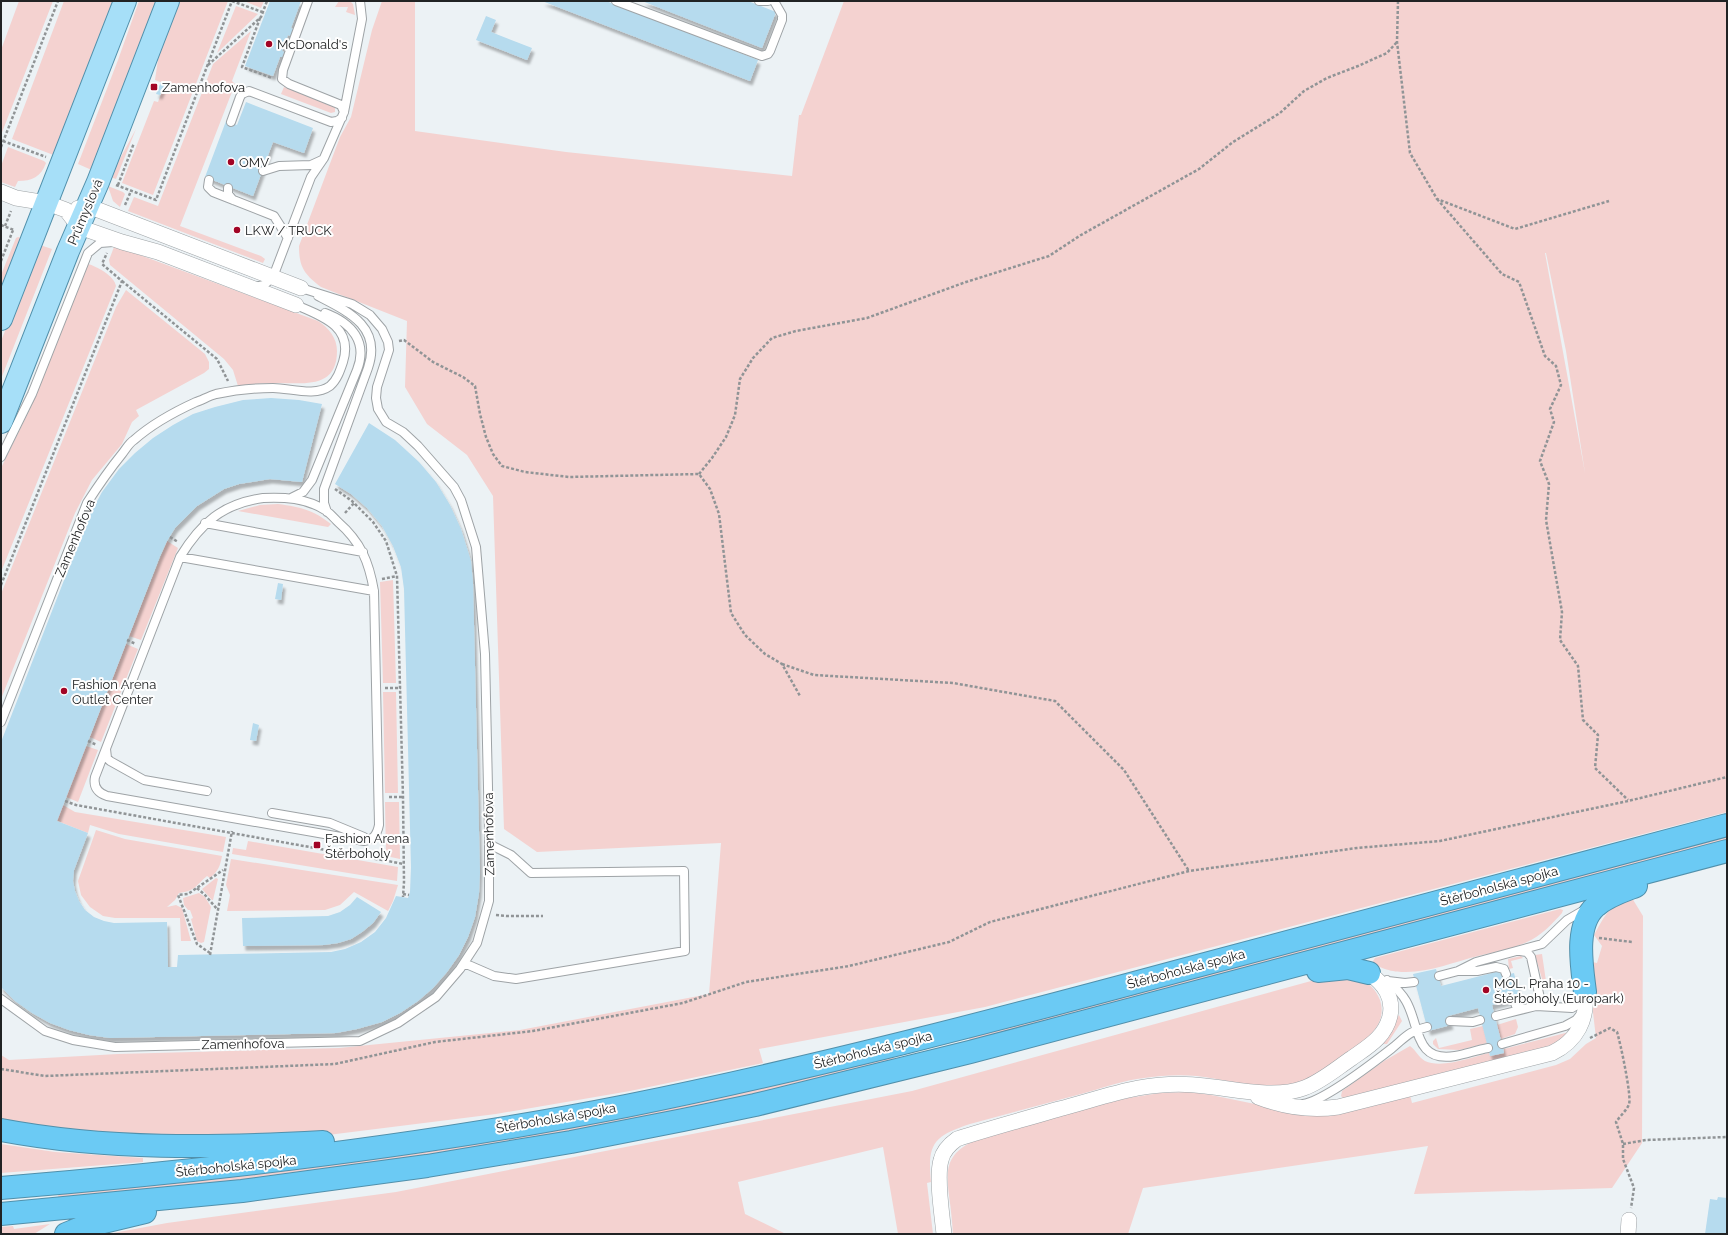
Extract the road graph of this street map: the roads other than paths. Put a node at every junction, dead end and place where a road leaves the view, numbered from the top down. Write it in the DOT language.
graph roads {
  1 [pos="125,1"];
  2 [pos="168,1"];
  3 [pos="308,1"];
  4 [pos="360,1"];
  5 [pos="616,1"];
  6 [pos="759,1"];
  7 [pos="768,1"];
  8 [pos="774,1"];
  9 [pos="343,115"];
  10 [pos="231,122"];
  11 [pos="324,158"];
  12 [pos="263,171"];
  13 [pos="209,180"];
  14 [pos="228,188"];
  15 [pos="1,192"];
  16 [pos="234,200"];
  17 [pos="88,206"];
  18 [pos="64,213"];
  19 [pos="288,238"];
  20 [pos="115,245"];
  21 [pos="273,277"];
  22 [pos="249,286"];
  23 [pos="301,288"];
  24 [pos="296,305"];
  25 [pos="1,319"];
  26 [pos="1,422"];
  27 [pos="1,457"];
  28 [pos="289,498"];
  29 [pos="327,512"];
  30 [pos="205,523"];
  31 [pos="363,552"];
  32 [pos="180,557"];
  33 [pos="374,591"];
  34 [pos="1,722"];
  35 [pos="106,749"];
  36 [pos="207,791"];
  37 [pos="272,813"];
  38 [pos="1727,825"];
  39 [pos="377,834"];
  40 [pos="489,844"];
  41 [pos="1727,852"];
  42 [pos="1602,901"];
  43 [pos="1520,951"];
  44 [pos="464,963"];
  45 [pos="1458,972"];
  46 [pos="1506,974"];
  47 [pos="1439,976"];
  48 [pos="1378,977"];
  49 [pos="1414,982"];
  50 [pos="1585,992"];
  51 [pos="1,999"];
  52 [pos="1514,1000"];
  53 [pos="1155,1003"];
  54 [pos="1549,1006"];
  55 [pos="1523,1009"];
  56 [pos="1496,1016"];
  57 [pos="1480,1020"];
  58 [pos="1450,1021"];
  59 [pos="1427,1027"];
  60 [pos="1417,1030"];
  61 [pos="1502,1044"];
  62 [pos="1488,1048"];
  63 [pos="1244,1092"];
  64 [pos="1286,1105"];
  65 [pos="1,1130"];
  66 [pos="461,1135"];
  67 [pos="1,1188"];
  68 [pos="242,1191"];
  69 [pos="1,1214"];
  70 [pos="66,1234"];
  71 [pos="944,1234"];
  1 -- 18 [label="main road, Průmyslová"];
  2 -- 17 [label="main road, Průmyslová"];
  3 -- 9 [label="lane"];
  4 -- 9 [label="lane"];
  5 -- 8 [label="lane"];
  6 -- 7 [label="lane"];
  9 -- 10 [label="lane"];
  9 -- 11 [label="lane"];
  11 -- 12 [label="lane"];
  11 -- 19 [label="lane"];
  13 -- 16 [label="lane"];
  14 -- 16 [label="lane"];
  15 -- 18 [label="street, Zamenhofova"];
  16 -- 19 [label="lane"];
  17 -- 18 [label="main road, Průmyslová"];
  17 -- 21 [label="street"];
  18 -- 20 [label="street, Zamenhofova"];
  18 -- 25 [label="main road, Průmyslová"];
  18 -- 26 [label="main road, Průmyslová"];
  19 -- 21 [label="lane"];
  20 -- 22 [label="street, Zamenhofova"];
  20 -- 27 [label="lane"];
  21 -- 22 [label="lane"];
  21 -- 23 [label="street"];
  22 -- 24 [label="street, Zamenhofova"];
  23 -- 29 [label="lane"];
  23 -- 40 [label="lane, Zamenhofova"];
  24 -- 28 [label="lane, Zamenhofova"];
  24 -- 34 [label="lane, Zamenhofova"];
  28 -- 29 [label="lane"];
  28 -- 30 [label="lane"];
  29 -- 31 [label="lane"];
  30 -- 31 [label="lane"];
  30 -- 32 [label="lane"];
  31 -- 33 [label="lane"];
  32 -- 33 [label="lane"];
  32 -- 35 [label="lane"];
  33 -- 39 [label="lane"];
  35 -- 36 [label="lane"];
  35 -- 39 [label="lane"];
  37 -- 39 [label="lane"];
  38 -- 66 [label="highway, Štěrboholská spojka"];
  40 -- 44 [label="lane, Zamenhofova"];
  40 -- 44 [label="lane"];
  41 -- 42 [label="highway"];
  41 -- 53 [label="highway, Štěrboholská spojka"];
  42 -- 43 [label="lane"];
  42 -- 50 [label="highway"];
  43 -- 45 [label="lane"];
  43 -- 54 [label="lane"];
  44 -- 51 [label="lane, Zamenhofova"];
  45 -- 46 [label="lane"];
  45 -- 47 [label="lane"];
  48 -- 49 [label="lane"];
  48 -- 53 [label="highway"];
  48 -- 60 [label="lane"];
  48 -- 63 [label="street"];
  50 -- 54 [label="lane"];
  50 -- 61 [label="lane"];
  50 -- 64 [label="street"];
  52 -- 55 [label="lane"];
  53 -- 68 [label="highway, Štěrboholská spojka"];
  54 -- 55 [label="lane"];
  55 -- 56 [label="lane"];
  57 -- 58 [label="lane"];
  59 -- 60 [label="lane"];
  60 -- 62 [label="lane"];
  60 -- 64 [label="lane"];
  63 -- 64 [label="street"];
  63 -- 71 [label="street"];
  65 -- 66 [label="highway"];
  66 -- 67 [label="highway, Štěrboholská spojka"];
  68 -- 69 [label="highway, Štěrboholská spojka"];
  68 -- 70 [label="highway"];
}
